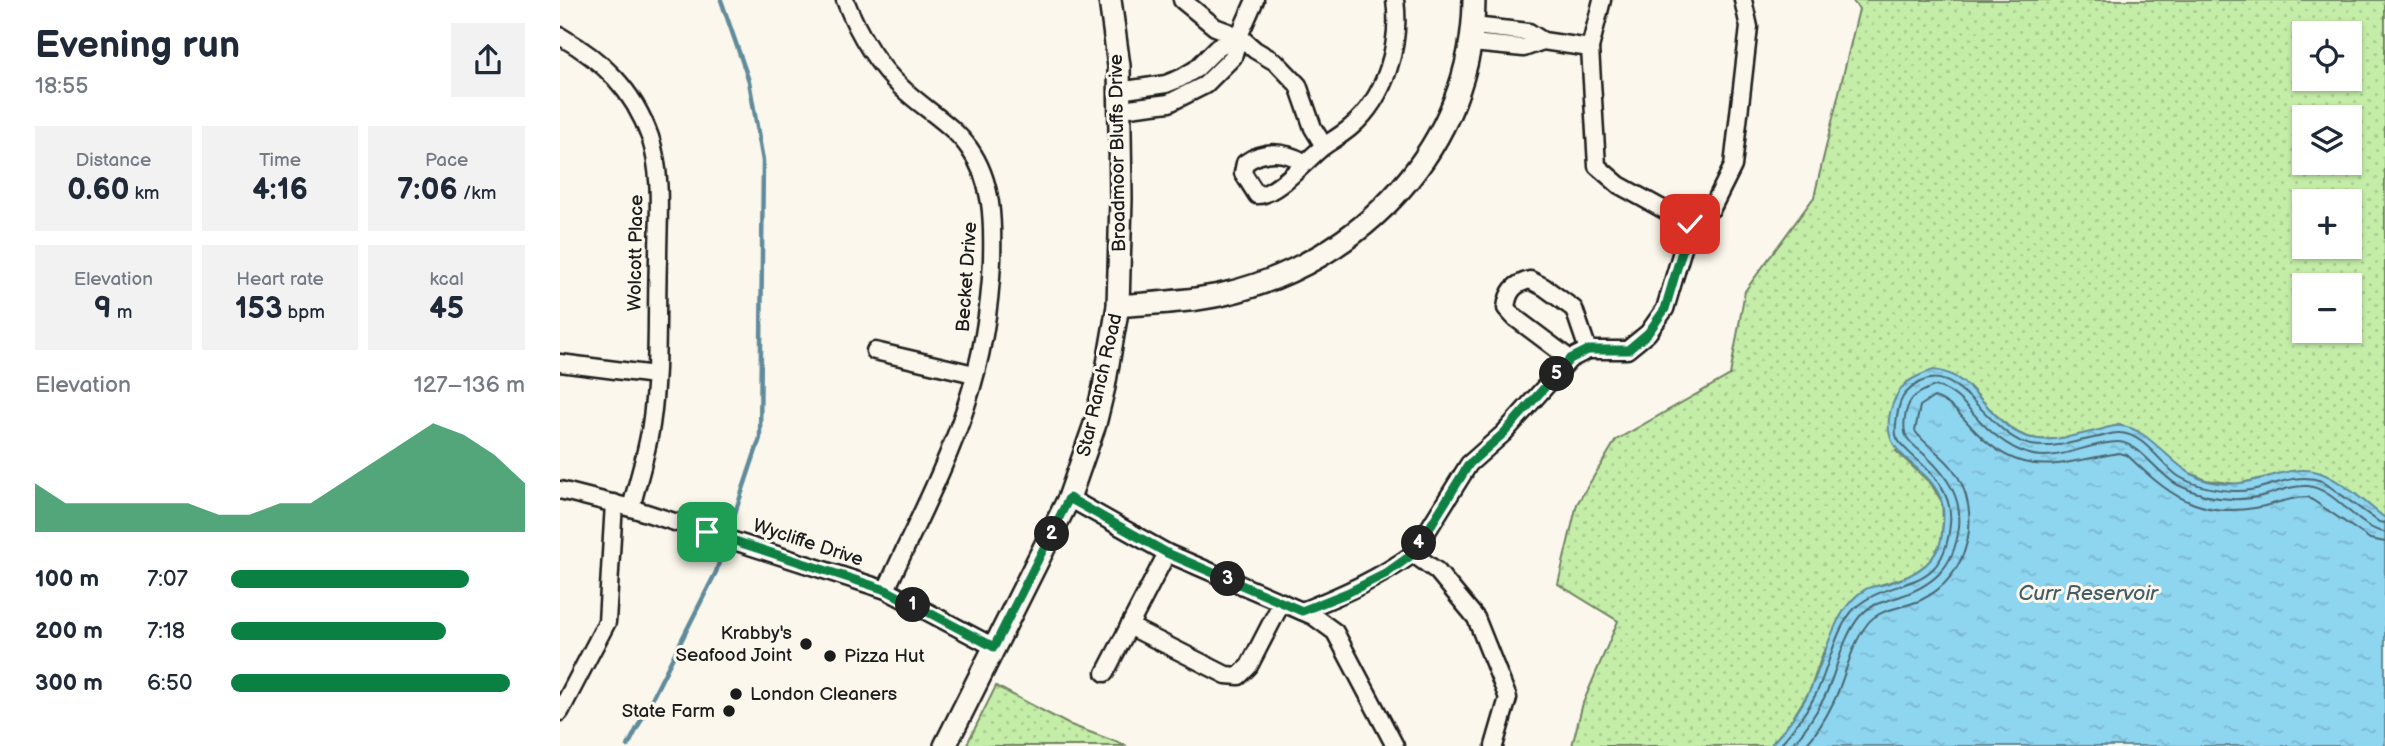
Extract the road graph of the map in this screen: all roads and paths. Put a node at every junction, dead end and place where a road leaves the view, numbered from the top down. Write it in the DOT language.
graph roads {
  1 [pos="845,0"];
  2 [pos="1110,0"];
  3 [pos="1182,0"];
  4 [pos="1255,0"];
  5 [pos="1395,0"];
  6 [pos="1474,0"];
  7 [pos="1602,0"];
  8 [pos="1743,0"];
  9 [pos="1472,34"];
  10 [pos="560,36"];
  11 [pos="1239,36"];
  12 [pos="1590,48"];
  13 [pos="1120,100"];
  14 [pos="1324,146"];
  15 [pos="1304,162"];
  16 [pos="1690,224"];
  17 [pos="1118,306"];
  18 [pos="1588,350"];
  19 [pos="875,351"];
  20 [pos="1570,359"];
  21 [pos="560,363"];
  22 [pos="974,374"];
  23 [pos="655,375"];
  24 [pos="560,490"];
  25 [pos="1069,498"];
  26 [pos="614,503"];
  27 [pos="631,508"];
  28 [pos="1167,553"];
  29 [pos="1413,554"];
  30 [pos="886,590"];
  31 [pos="1282,602"];
  32 [pos="1302,611"];
  33 [pos="1129,626"];
  34 [pos="994,647"];
  35 [pos="1105,673"];
  36 [pos="560,712"];
  37 [pos="945,746"];
  38 [pos="1395,746"];
  39 [pos="1494,746"];
  1 -- 22 [label="street, Becket Drive"];
  2 -- 13 [label="street, Broadmoor Bluffs Drive"];
  3 -- 11 [label="street"];
  4 -- 11 [label="street"];
  5 -- 14 [label="street"];
  6 -- 9 [label="street, Star Ranch Road"];
  7 -- 12 [label="street"];
  8 -- 16 [label="street"];
  9 -- 12 [label="street"];
  9 -- 17 [label="street, Star Ranch Road"];
  10 -- 23 [label="street, Wolcott Place"];
  11 -- 13 [label="street"];
  11 -- 14 [label="street"];
  12 -- 16 [label="street"];
  13 -- 17 [label="street, Broadmoor Bluffs Drive"];
  14 -- 15 [label="street"];
  16 -- 18 [label="street"];
  17 -- 25 [label="street, Star Ranch Road"];
  18 -- 20 [label="street"];
  18 -- 20 [label="street"];
  19 -- 22 [label="street"];
  20 -- 29 [label="street"];
  21 -- 23 [label="street"];
  22 -- 30 [label="street, Becket Drive"];
  23 -- 27 [label="street, Wolcott Place"];
  24 -- 26 [label="street, Wycliffe Drive"];
  25 -- 28 [label="street"];
  25 -- 34 [label="street, Star Ranch Road"];
  26 -- 27 [label="street, Wycliffe Drive"];
  26 -- 36 [label="street"];
  27 -- 30 [label="street, Wycliffe Drive"];
  28 -- 31 [label="street"];
  28 -- 33 [label="street"];
  29 -- 32 [label="street"];
  29 -- 39 [label="street"];
  30 -- 34 [label="street, Wycliffe Drive"];
  31 -- 32 [label="street"];
  31 -- 33 [label="street"];
  32 -- 38 [label="street"];
  33 -- 35 [label="street"];
  34 -- 37 [label="street, Star Ranch Road"];
}
